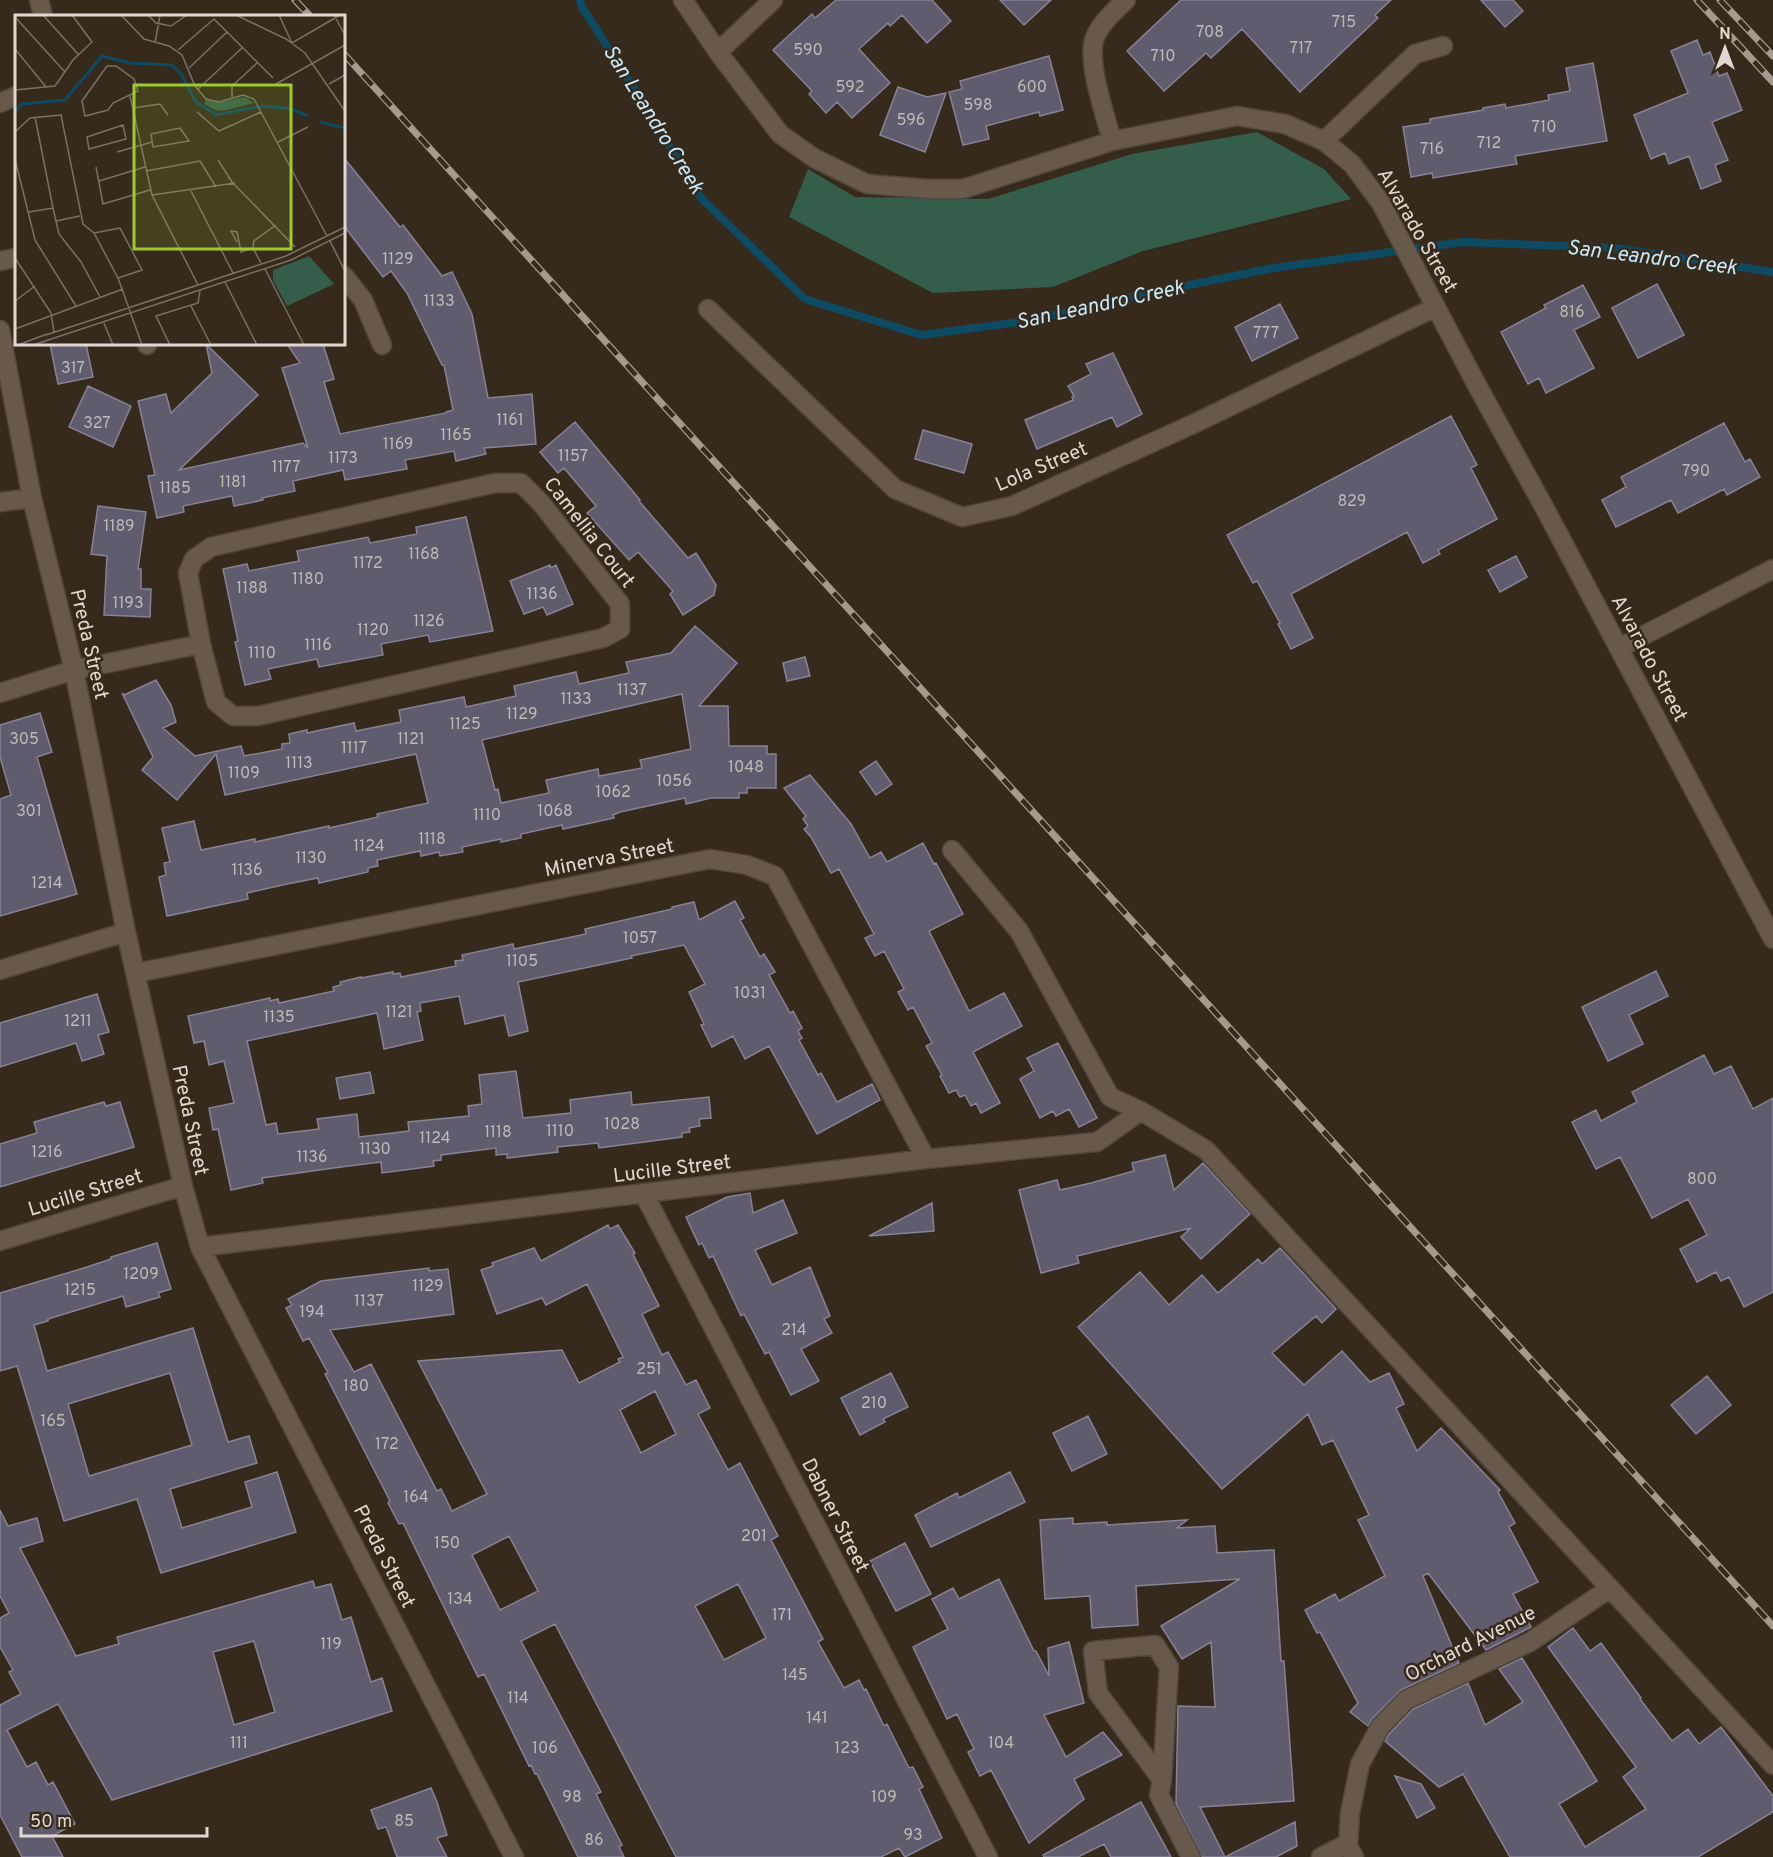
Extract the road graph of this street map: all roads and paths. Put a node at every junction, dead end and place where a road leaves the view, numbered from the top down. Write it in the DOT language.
graph roads {
  1 [pos="39,0"];
  2 [pos="683,0"];
  3 [pos="772,0"];
  4 [pos="1126,0"];
  5 [pos="43,15"];
  6 [pos="1443,46"];
  7 [pos="718,52"];
  8 [pos="15,96"];
  9 [pos="0,103"];
  10 [pos="1113,141"];
  11 [pos="1324,141"];
  12 [pos="15,258"];
  13 [pos="0,261"];
  14 [pos="345,277"];
  15 [pos="1436,307"];
  16 [pos="708,309"];
  17 [pos="0,330"];
  18 [pos="382,345"];
  19 [pos="32,498"];
  20 [pos="0,502"];
  21 [pos="1773,569"];
  22 [pos="201,644"];
  23 [pos="1619,648"];
  24 [pos="74,669"];
  25 [pos="0,693"];
  26 [pos="952,850"];
  27 [pos="126,932"];
  28 [pos="1773,939"];
  29 [pos="0,970"];
  30 [pos="136,973"];
  31 [pos="1141,1111"];
  32 [pos="926,1159"];
  33 [pos="183,1186"];
  34 [pos="644,1194"];
  35 [pos="0,1241"];
  36 [pos="200,1247"];
  37 [pos="1609,1589"];
  38 [pos="1773,1765"];
  39 [pos="1162,1780"];
  40 [pos="1351,1852"];
  41 [pos="514,1857"];
  42 [pos="988,1857"];
  43 [pos="1191,1857"];
  44 [pos="1321,1857"];
  1 -- 5 [label="street"];
  2 -- 7 [label="street, Alvarado Street"];
  3 -- 7 [label="street"];
  4 -- 10 [label="street"];
  6 -- 11 [label="street"];
  7 -- 10 [label="street, Alvarado Street"];
  8 -- 9 [label="street"];
  10 -- 11 [label="street, Alvarado Street"];
  11 -- 15 [label="street, Alvarado Street"];
  12 -- 13 [label="street"];
  14 -- 18 [label="street"];
  15 -- 16 [label="street, Lola Street"];
  15 -- 23 [label="street, Alvarado Street"];
  17 -- 19 [label="street, Preda Street"];
  19 -- 20 [label="street"];
  19 -- 24 [label="street, Preda Street"];
  21 -- 23 [label="street"];
  22 -- 22 [label="street, Camellia Court"];
  22 -- 24 [label="street"];
  23 -- 28 [label="street, Alvarado Street"];
  24 -- 25 [label="street"];
  24 -- 27 [label="street, Preda Street"];
  26 -- 31 [label="street"];
  27 -- 29 [label="street"];
  27 -- 30 [label="street, Preda Street"];
  30 -- 32 [label="street, Minerva Street"];
  30 -- 33 [label="street, Preda Street"];
  31 -- 32 [label="street, Lucille Street"];
  31 -- 37 [label="street"];
  32 -- 34 [label="street, Lucille Street"];
  33 -- 35 [label="street, Lucille Street"];
  33 -- 36 [label="street, Preda Street"];
  34 -- 36 [label="street, Lucille Street"];
  34 -- 42 [label="street, Dabner Street"];
  36 -- 41 [label="street, Preda Street"];
  37 -- 38 [label="street"];
  37 -- 40 [label="street, Orchard Avenue"];
  39 -- 39 [label="street"];
  39 -- 43 [label="street"];
  40 -- 44 [label="street"];
}
